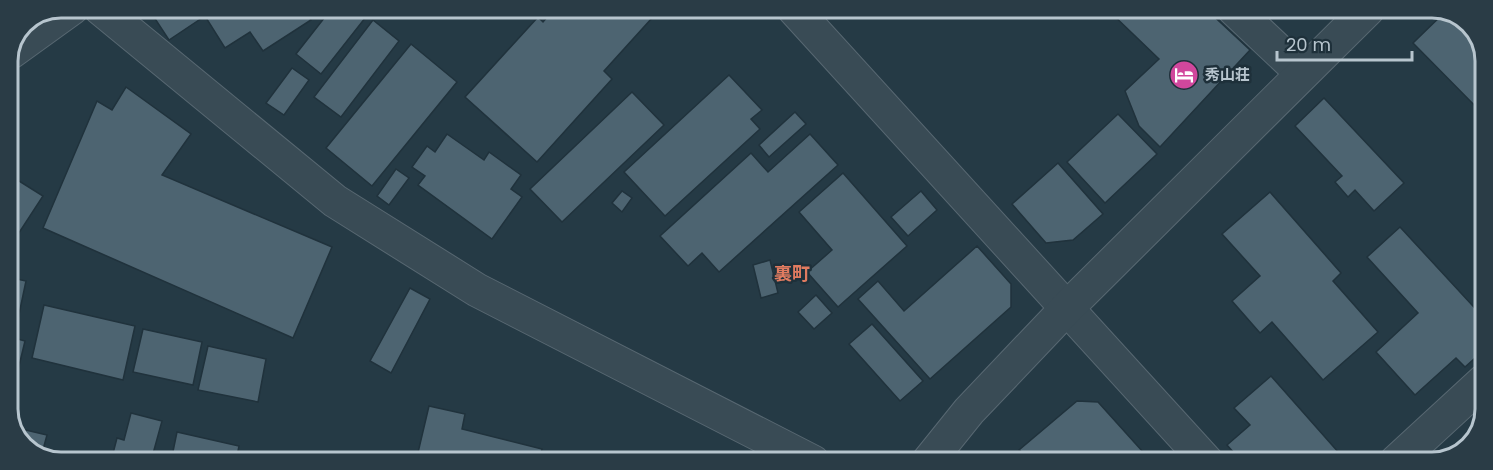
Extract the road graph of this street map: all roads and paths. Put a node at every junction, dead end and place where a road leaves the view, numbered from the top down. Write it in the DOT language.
graph roads {
  1 [pos="58,18"];
  2 [pos="112,18"];
  3 [pos="802,18"];
  4 [pos="1244,18"];
  5 [pos="1359,18"];
  6 [pos="21,45"];
  7 [pos="1302,73"];
  8 [pos="1067,308"];
  9 [pos="1475,389"];
  10 [pos="793,452"];
  11 [pos="936,452"];
  12 [pos="1198,452"];
  13 [pos="1407,452"];
  1 -- 6 [label="street"];
  2 -- 10 [label="street"];
  3 -- 8 [label="street"];
  4 -- 7 [label="street"];
  5 -- 7 [label="street"];
  7 -- 8 [label="street"];
  8 -- 11 [label="street"];
  8 -- 12 [label="street"];
  9 -- 13 [label="street"];
}
